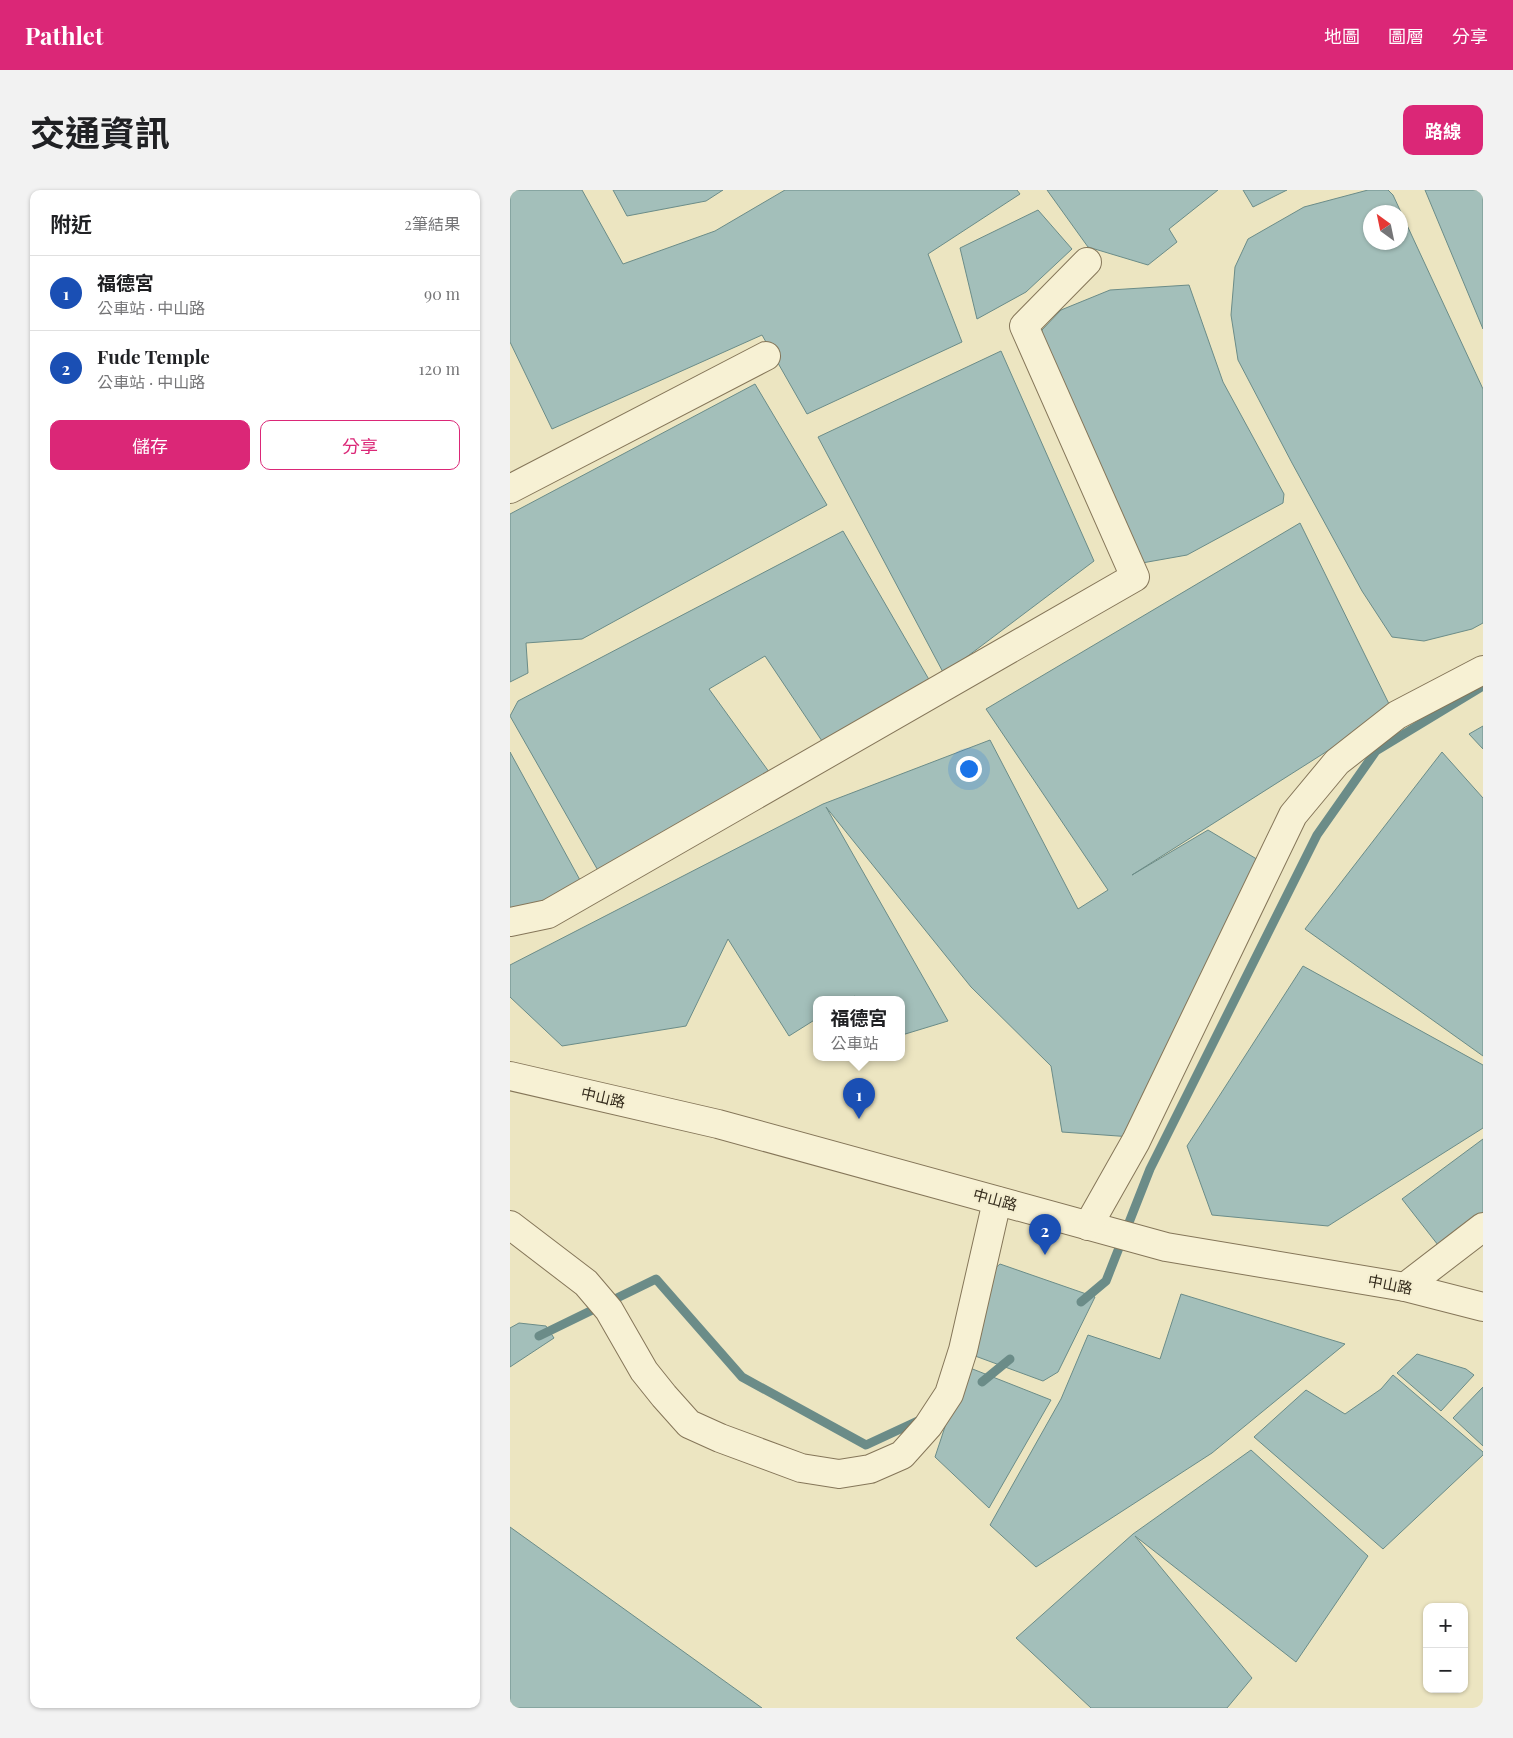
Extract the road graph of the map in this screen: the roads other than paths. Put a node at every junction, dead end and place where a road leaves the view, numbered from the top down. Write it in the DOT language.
graph roads {
  1 [pos="1087,262"];
  2 [pos="766,356"];
  3 [pos="510,489"];
  4 [pos="1483,670"];
  5 [pos="510,922"];
  6 [pos="510,1076"];
  7 [pos="997,1200"];
  8 [pos="510,1225"];
  9 [pos="1483,1227"];
  10 [pos="1100,1229"];
  11 [pos="1405,1287"];
  12 [pos="1483,1307"];
  1 -- 5 [label="street"];
  2 -- 3 [label="street"];
  4 -- 10 [label="street"];
  6 -- 7 [label="street, 中山路"];
  7 -- 8 [label="street"];
  7 -- 10 [label="street, 中山路"];
  9 -- 11 [label="street"];
  10 -- 11 [label="street, 中山路"];
  11 -- 12 [label="street, 中山路"];
}
